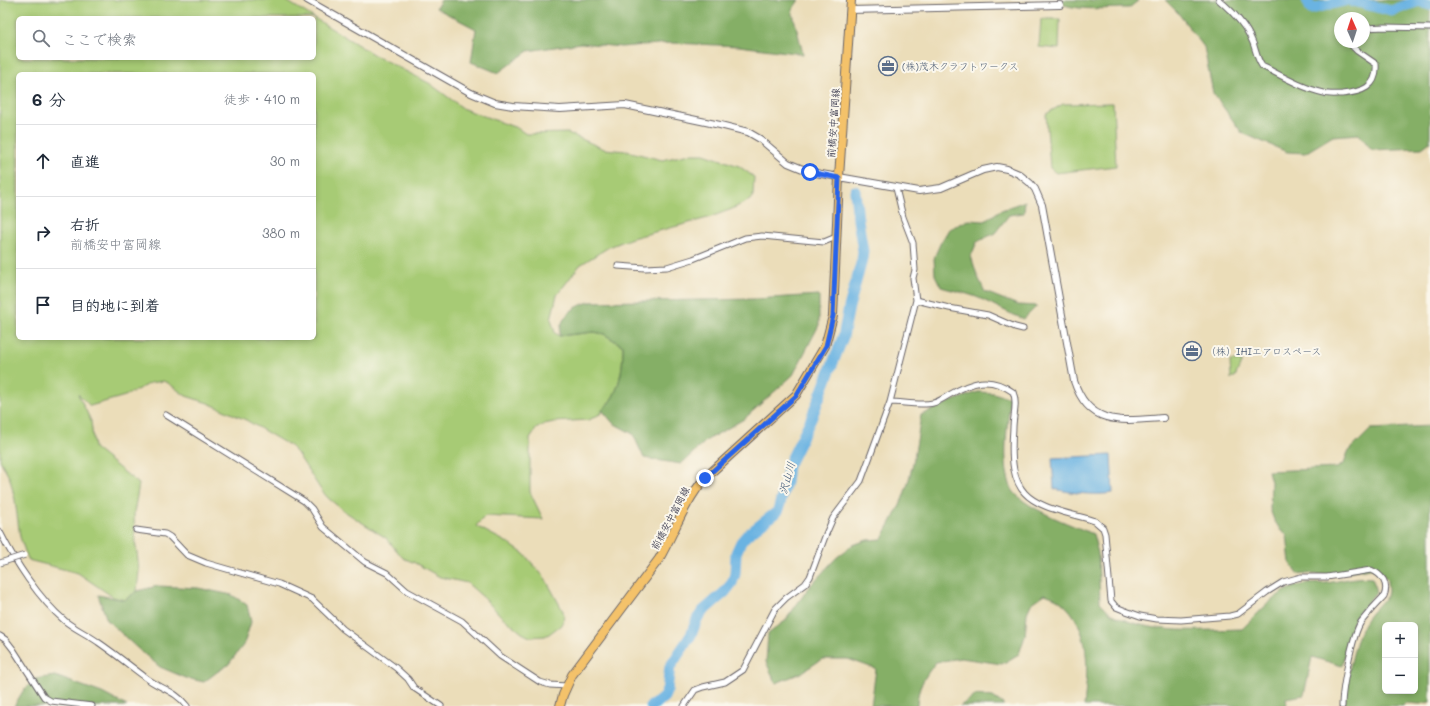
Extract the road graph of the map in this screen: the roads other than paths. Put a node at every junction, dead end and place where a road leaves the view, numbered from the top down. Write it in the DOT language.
graph roads {
  1 [pos="307,0"];
  2 [pos="851,0"];
  3 [pos="1219,0"];
  4 [pos="1060,5"];
  5 [pos="850,10"];
  6 [pos="1370,28"];
  7 [pos="1430,28"];
  8 [pos="1354,48"];
  9 [pos="839,178"];
  10 [pos="896,188"];
  11 [pos="836,237"];
  12 [pos="618,266"];
  13 [pos="916,300"];
  14 [pos="1023,329"];
  15 [pos="890,402"];
  16 [pos="166,415"];
  17 [pos="1163,418"];
  18 [pos="136,530"];
  19 [pos="0,532"];
  20 [pos="25,555"];
  21 [pos="0,563"];
  22 [pos="0,636"];
  23 [pos="567,686"];
  24 [pos="92,706"];
  25 [pos="187,706"];
  26 [pos="441,706"];
  27 [pos="560,706"];
  28 [pos="684,706"];
  29 [pos="1342,706"];
  1 -- 9 [label="street"];
  2 -- 5 [label="main road, 前橋安中富岡線"];
  3 -- 8 [label="street"];
  4 -- 5 [label="street"];
  5 -- 9 [label="main road, 前橋安中富岡線"];
  6 -- 7 [label="street"];
  9 -- 10 [label="street"];
  9 -- 11 [label="main road, 前橋安中富岡線"];
  10 -- 13 [label="street"];
  10 -- 17 [label="street"];
  11 -- 12 [label="street"];
  11 -- 23 [label="main road, 前橋安中富岡線"];
  13 -- 14 [label="street"];
  13 -- 15 [label="street"];
  15 -- 28 [label="street"];
  15 -- 29 [label="street"];
  16 -- 23 [label="street"];
  18 -- 26 [label="street"];
  19 -- 25 [label="street"];
  20 -- 21 [label="street, bridge"];
  22 -- 24 [label="street"];
  23 -- 27 [label="main road, 前橋安中富岡線"];
}
